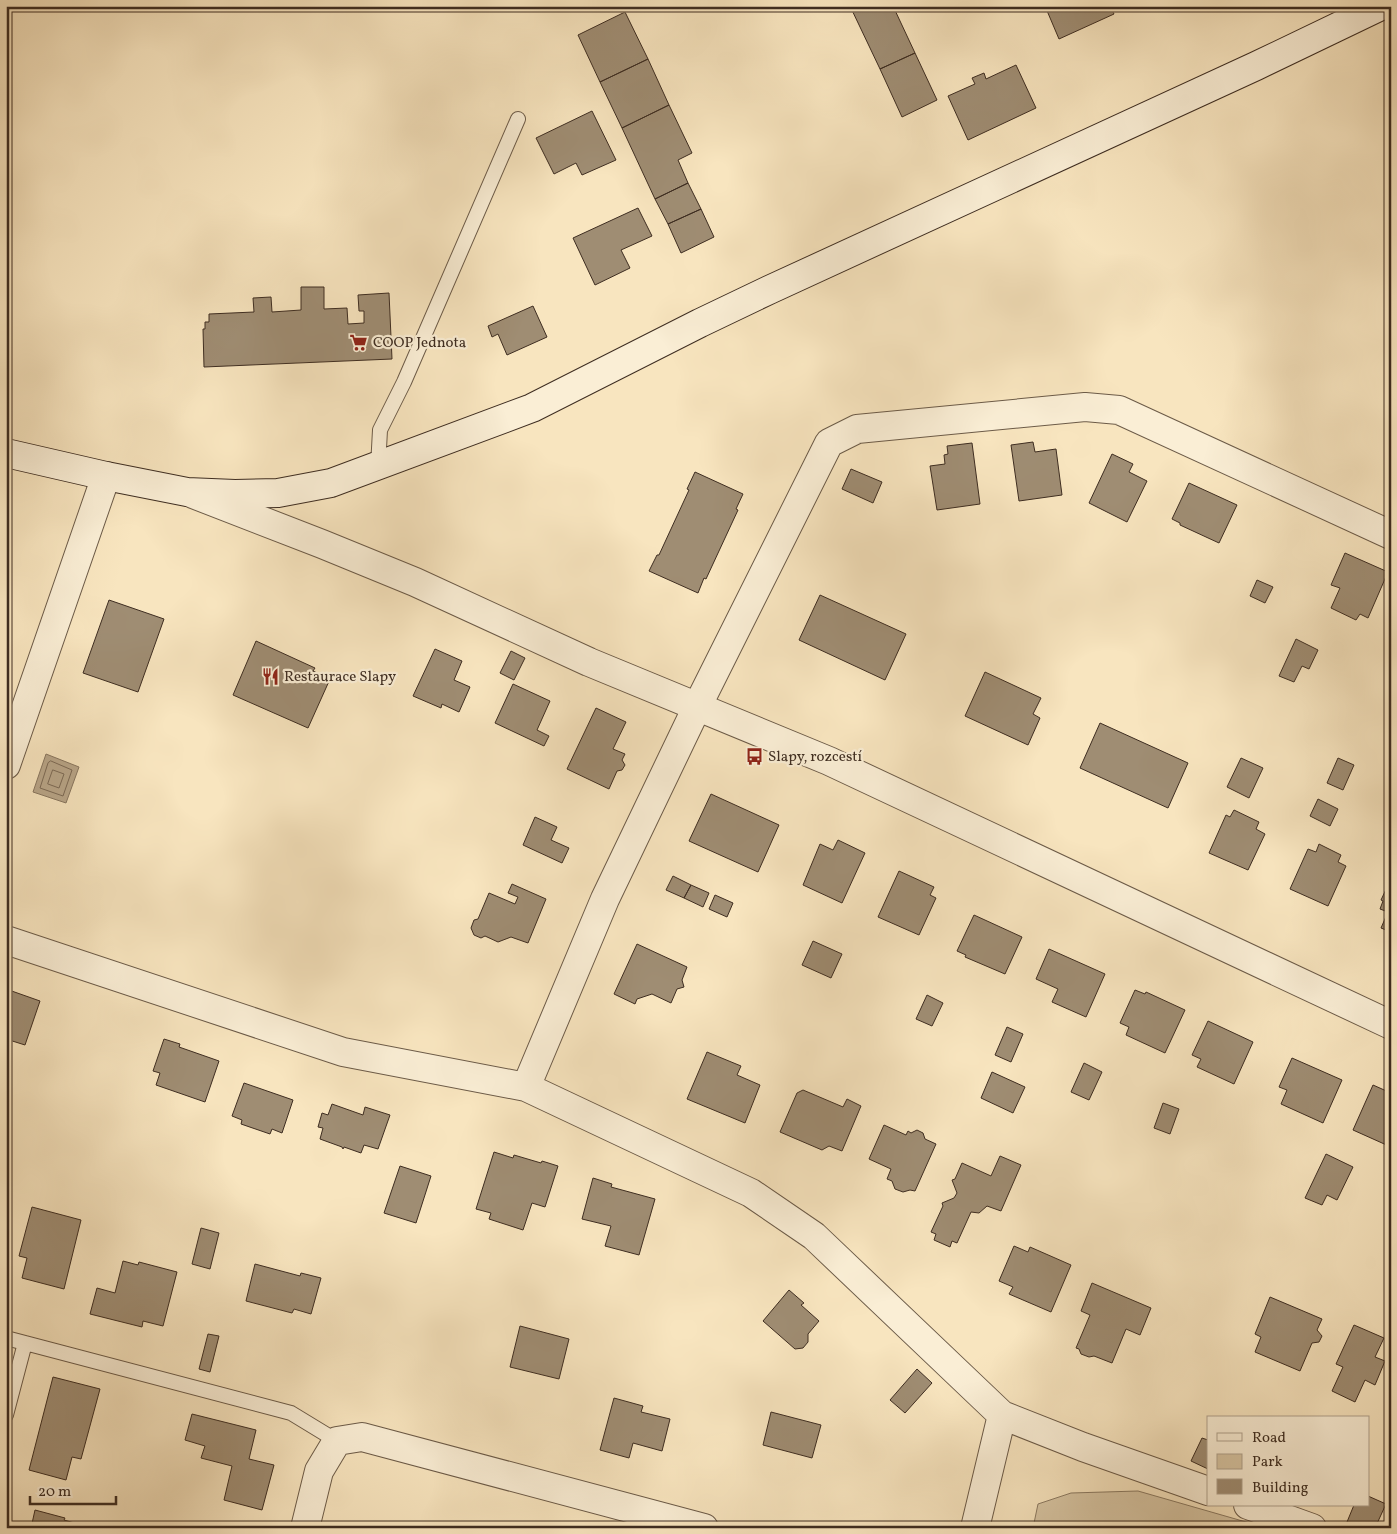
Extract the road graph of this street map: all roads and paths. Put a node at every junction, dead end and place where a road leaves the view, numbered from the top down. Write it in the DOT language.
graph roads {
  1 [pos="1381,6"];
  2 [pos="518,119"];
  3 [pos="6,453"];
  4 [pos="378,467"];
  5 [pos="106,476"];
  6 [pos="187,492"];
  7 [pos="1391,536"];
  8 [pos="697,707"];
  9 [pos="6,765"];
  10 [pos="6,940"];
  11 [pos="1391,1025"];
  12 [pos="526,1087"];
  13 [pos="6,1338"];
  14 [pos="25,1343"];
  15 [pos="6,1415"];
  16 [pos="1002,1415"];
  17 [pos="337,1441"];
  18 [pos="1207,1491"];
  19 [pos="1251,1506"];
  20 [pos="305,1528"];
  21 [pos="704,1528"];
  22 [pos="975,1528"];
  23 [pos="1312,1528"];
  1 -- 4 [label="street"];
  2 -- 4 [label="lane"];
  3 -- 5 [label="street"];
  4 -- 6 [label="street"];
  5 -- 6 [label="street"];
  5 -- 9 [label="street"];
  6 -- 8 [label="street"];
  7 -- 8 [label="street"];
  8 -- 11 [label="street"];
  8 -- 12 [label="street"];
  10 -- 12 [label="street"];
  12 -- 16 [label="street"];
  13 -- 14 [label="lane"];
  14 -- 15 [label="lane"];
  14 -- 17 [label="lane"];
  16 -- 18 [label="street"];
  16 -- 22 [label="street"];
  17 -- 20 [label="street"];
  17 -- 21 [label="street"];
  19 -- 23 [label="street"];
}
